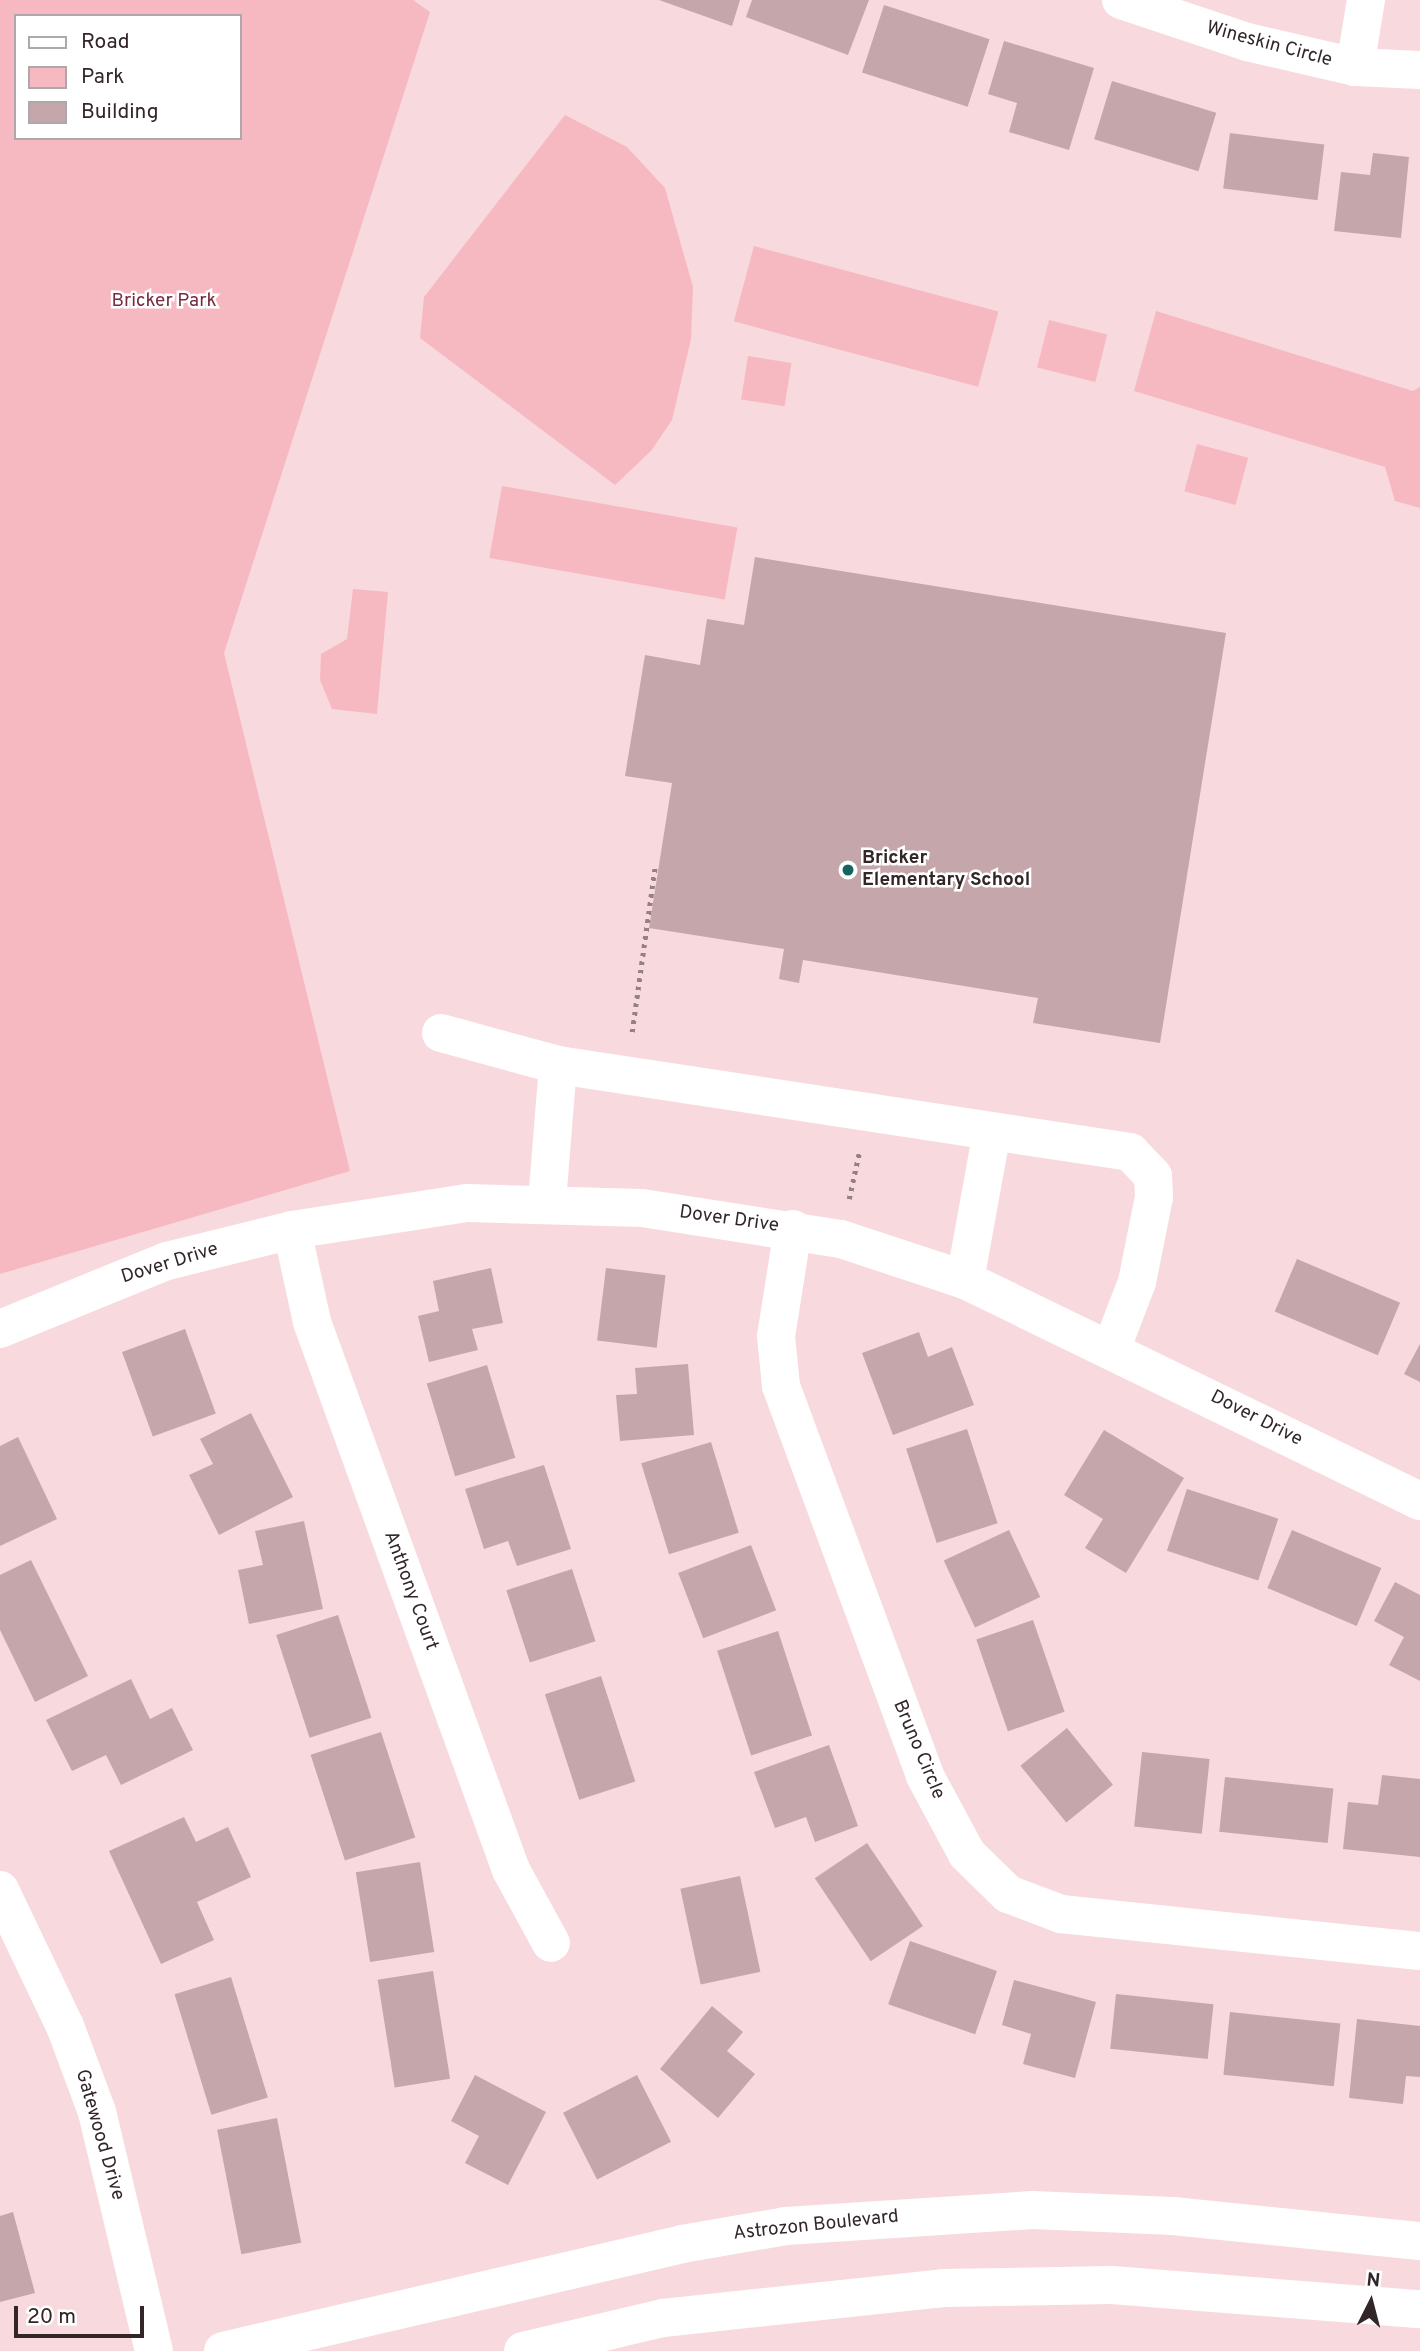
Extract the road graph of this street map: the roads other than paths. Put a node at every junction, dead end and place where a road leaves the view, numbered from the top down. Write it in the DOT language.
graph roads {
  1 [pos="1121,0"];
  2 [pos="1366,0"];
  3 [pos="1354,67"];
  4 [pos="1420,70"];
  5 [pos="441,1033"];
  6 [pos="558,1065"];
  7 [pos="992,1132"];
  8 [pos="547,1202"];
  9 [pos="793,1229"];
  10 [pos="292,1230"];
  11 [pos="965,1280"];
  12 [pos="0,1329"];
  13 [pos="1112,1347"];
  14 [pos="1420,1501"];
  15 [pos="0,1890"];
  16 [pos="551,1943"];
  17 [pos="1420,1951"];
  18 [pos="1420,2241"];
  19 [pos="1420,2309"];
  20 [pos="154,2351"];
  21 [pos="223,2351"];
  22 [pos="523,2351"];
  1 -- 3 [label="street, Wineskin Circle"];
  2 -- 3 [label="street"];
  3 -- 4 [label="street, Wineskin Circle"];
  5 -- 6 [label="street"];
  6 -- 7 [label="street"];
  6 -- 8 [label="street"];
  7 -- 11 [label="street"];
  7 -- 13 [label="street"];
  8 -- 9 [label="street, Dover Drive"];
  8 -- 10 [label="street, Dover Drive"];
  9 -- 11 [label="street, Dover Drive"];
  9 -- 17 [label="street, Bruno Circle"];
  10 -- 12 [label="street, Dover Drive"];
  10 -- 16 [label="street, Anthony Court"];
  11 -- 13 [label="street, Dover Drive"];
  13 -- 14 [label="street, Dover Drive"];
  15 -- 20 [label="street, Gatewood Drive"];
  18 -- 21 [label="street, Astrozon Boulevard"];
  19 -- 22 [label="street"];
}
